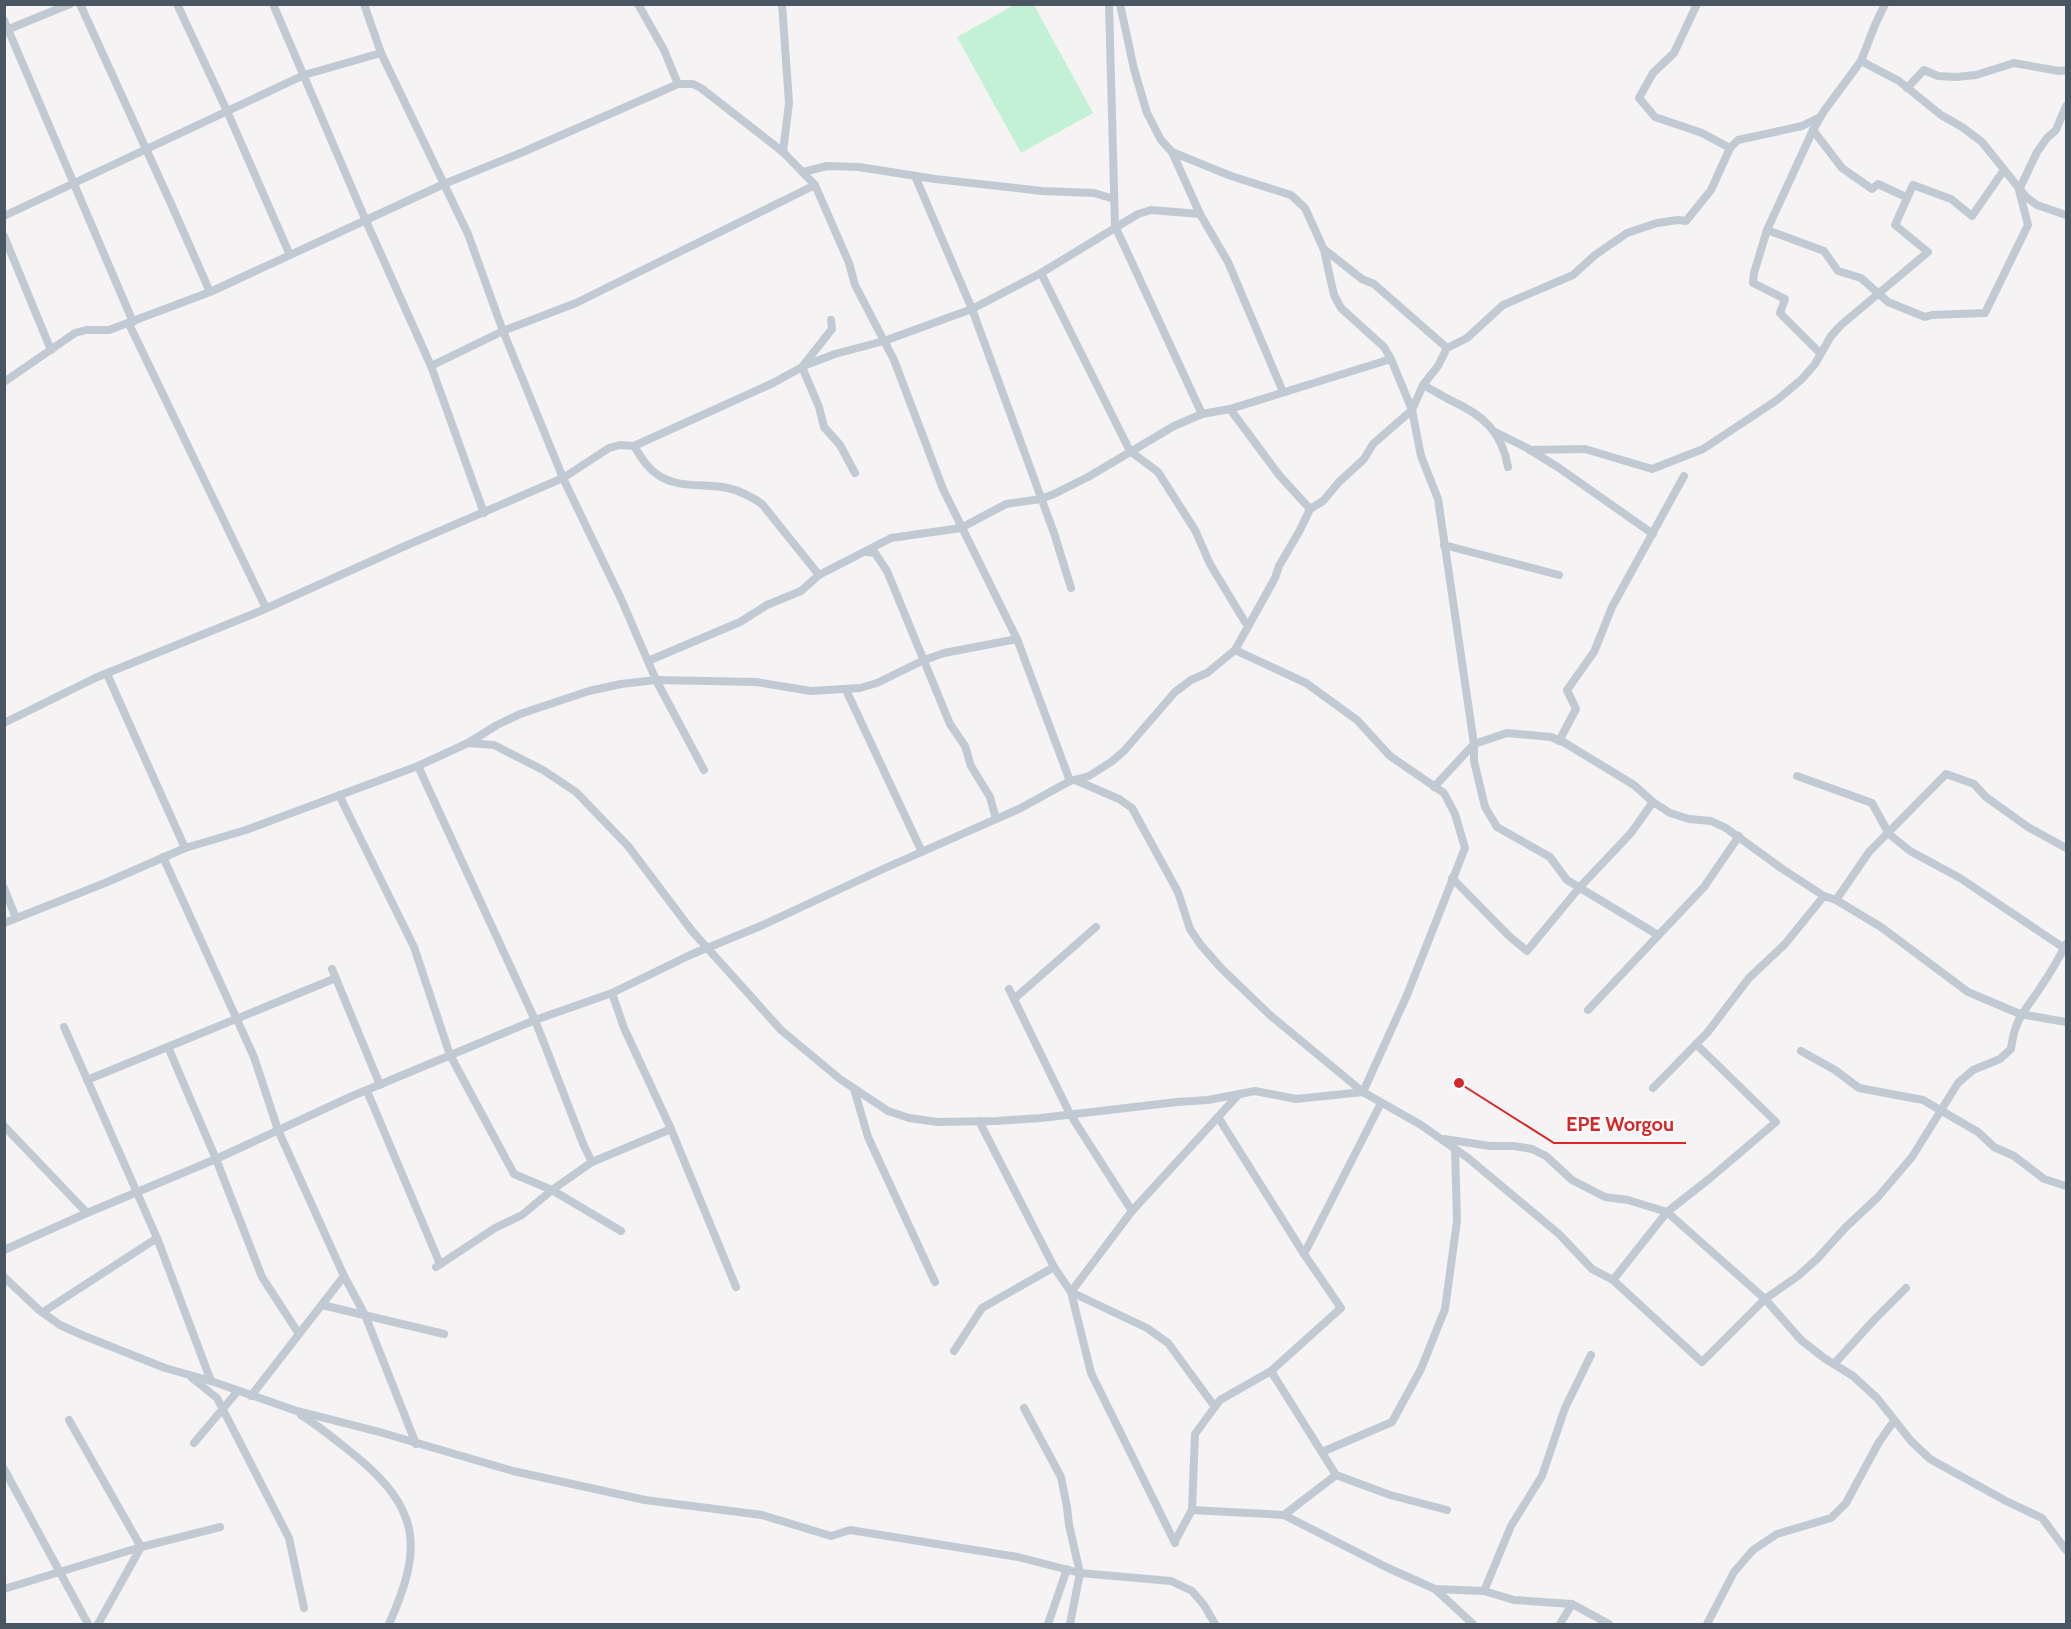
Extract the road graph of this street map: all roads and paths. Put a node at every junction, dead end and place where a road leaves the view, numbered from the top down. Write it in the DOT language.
graph roads {
  1 [pos="70,4"];
  2 [pos="80,4"];
  3 [pos="177,4"];
  4 [pos="273,4"];
  5 [pos="364,4"];
  6 [pos="638,4"];
  7 [pos="782,4"];
  8 [pos="1109,4"];
  9 [pos="1120,4"];
  10 [pos="1697,4"];
  11 [pos="1886,4"];
  12 [pos="4,20"];
  13 [pos="7,31"];
  14 [pos="381,53"];
  15 [pos="1861,61"];
  16 [pos="2067,70"];
  17 [pos="304,75"];
  18 [pos="678,84"];
  19 [pos="1907,88"];
  20 [pos="2067,106"];
  21 [pos="228,111"];
  22 [pos="1820,117"];
  23 [pos="1813,130"];
  24 [pos="1730,148"];
  25 [pos="147,150"];
  26 [pos="783,152"];
  27 [pos="1172,152"];
  28 [pos="2004,170"];
  29 [pos="803,172"];
  30 [pos="915,176"];
  31 [pos="74,184"];
  32 [pos="444,184"];
  33 [pos="815,185"];
  34 [pos="2019,190"];
  35 [pos="1906,197"];
  36 [pos="1114,200"];
  37 [pos="1200,214"];
  38 [pos="2067,215"];
  39 [pos="4,216"];
  40 [pos="366,221"];
  41 [pos="1115,226"];
  42 [pos="1767,230"];
  43 [pos="4,236"];
  44 [pos="1324,250"];
  45 [pos="290,255"];
  46 [pos="1041,273"];
  47 [pos="210,292"];
  48 [pos="1880,294"];
  49 [pos="972,309"];
  50 [pos="831,320"];
  51 [pos="131,323"];
  52 [pos="503,331"];
  53 [pos="884,341"];
  54 [pos="1447,348"];
  55 [pos="51,350"];
  56 [pos="1820,353"];
  57 [pos="1391,359"];
  58 [pos="431,366"];
  59 [pos="802,367"];
  60 [pos="4,381"];
  61 [pos="1423,385"];
  62 [pos="1283,392"];
  63 [pos="1230,409"];
  64 [pos="1412,410"];
  65 [pos="1202,414"];
  66 [pos="1495,432"];
  67 [pos="634,446"];
  68 [pos="1530,450"];
  69 [pos="1130,451"];
  70 [pos="1508,467"];
  71 [pos="855,473"];
  72 [pos="1684,476"];
  73 [pos="563,478"];
  74 [pos="1041,499"];
  75 [pos="1310,509"];
  76 [pos="484,513"];
  77 [pos="961,528"];
  78 [pos="1653,534"];
  79 [pos="1444,545"];
  80 [pos="866,552"];
  81 [pos="819,575"];
  82 [pos="1559,575"];
  83 [pos="1071,588"];
  84 [pos="267,608"];
  85 [pos="1249,624"];
  86 [pos="1017,639"];
  87 [pos="1235,650"];
  88 [pos="924,660"];
  89 [pos="648,661"];
  90 [pos="106,674"];
  91 [pos="656,680"];
  92 [pos="846,690"];
  93 [pos="4,723"];
  94 [pos="1559,741"];
  95 [pos="468,743"];
  96 [pos="1474,744"];
  97 [pos="418,766"];
  98 [pos="704,771"];
  99 [pos="1797,776"];
  100 [pos="1072,781"];
  101 [pos="1434,787"];
  102 [pos="339,795"];
  103 [pos="1653,802"];
  104 [pos="996,819"];
  105 [pos="1888,834"];
  106 [pos="1739,836"];
  107 [pos="185,848"];
  108 [pos="2067,848"];
  109 [pos="922,852"];
  110 [pos="164,857"];
  111 [pos="1452,878"];
  112 [pos="4,888"];
  113 [pos="1579,888"];
  114 [pos="1824,896"];
  115 [pos="1836,900"];
  116 [pos="16,918"];
  117 [pos="4,923"];
  118 [pos="1096,927"];
  119 [pos="1658,935"];
  120 [pos="2065,946"];
  121 [pos="709,947"];
  122 [pos="1009,989"];
  123 [pos="612,993"];
  124 [pos="1014,999"];
  125 [pos="1588,1010"];
  126 [pos="2020,1014"];
  127 [pos="237,1020"];
  128 [pos="536,1020"];
  129 [pos="2067,1022"];
  130 [pos="64,1027"];
  131 [pos="1696,1044"];
  132 [pos="168,1047"];
  133 [pos="1801,1051"];
  134 [pos="450,1055"];
  135 [pos="87,1080"];
  136 [pos="380,1085"];
  137 [pos="1653,1088"];
  138 [pos="854,1089"];
  139 [pos="367,1091"];
  140 [pos="1363,1092"];
  141 [pos="1239,1094"];
  142 [pos="1381,1102"];
  143 [pos="1942,1110"];
  144 [pos="1070,1114"];
  145 [pos="1218,1117"];
  146 [pos="979,1121"];
  147 [pos="4,1126"];
  148 [pos="671,1129"];
  149 [pos="278,1130"];
  150 [pos="1441,1139"];
  151 [pos="1455,1149"];
  152 [pos="216,1159"];
  153 [pos="592,1162"];
  154 [pos="2067,1186"];
  155 [pos="552,1190"];
  156 [pos="138,1193"];
  157 [pos="1132,1211"];
  158 [pos="1667,1212"];
  159 [pos="87,1213"];
  160 [pos="621,1231"];
  161 [pos="158,1238"];
  162 [pos="4,1250"];
  163 [pos="1304,1254"];
  164 [pos="1054,1267"];
  165 [pos="344,1276"];
  166 [pos="4,1277"];
  167 [pos="1613,1280"];
  168 [pos="935,1282"];
  169 [pos="736,1287"];
  170 [pos="1906,1288"];
  171 [pos="1071,1292"];
  172 [pos="1765,1299"];
  173 [pos="322,1305"];
  174 [pos="43,1312"];
  175 [pos="365,1315"];
  176 [pos="299,1334"];
  177 [pos="444,1334"];
  178 [pos="954,1351"];
  179 [pos="1591,1355"];
  180 [pos="1834,1364"];
  181 [pos="1271,1371"];
  182 [pos="189,1376"];
  183 [pos="211,1381"];
  184 [pos="237,1392"];
  185 [pos="251,1396"];
  186 [pos="1215,1407"];
  187 [pos="223,1408"];
  188 [pos="1024,1408"];
  189 [pos="294,1410"];
  190 [pos="69,1420"];
  191 [pos="1894,1421"];
  192 [pos="194,1443"];
  193 [pos="416,1444"];
  194 [pos="1322,1452"];
  195 [pos="4,1469"];
  196 [pos="1336,1475"];
  197 [pos="1192,1510"];
  198 [pos="1447,1510"];
  199 [pos="1284,1515"];
  200 [pos="220,1527"];
  201 [pos="141,1547"];
  202 [pos="2067,1550"];
  203 [pos="1067,1569"];
  204 [pos="60,1572"];
  205 [pos="1080,1573"];
  206 [pos="4,1589"];
  207 [pos="1435,1589"];
  208 [pos="1484,1591"];
  209 [pos="1572,1604"];
  210 [pos="304,1608"];
  211 [pos="88,1624"];
  212 [pos="98,1624"];
  213 [pos="389,1624"];
  214 [pos="1048,1624"];
  215 [pos="1070,1624"];
  216 [pos="1214,1624"];
  217 [pos="1473,1624"];
  218 [pos="1560,1624"];
  219 [pos="1609,1624"];
  220 [pos="1707,1624"];
  1 -- 13 [label="street"];
  2 -- 25 [label="street"];
  3 -- 21 [label="street"];
  4 -- 17 [label="street"];
  5 -- 14 [label="street"];
  6 -- 18 [label="street"];
  7 -- 26 [label="street"];
  8 -- 36 [label="street"];
  9 -- 27 [label="street"];
  10 -- 24 [label="street"];
  11 -- 15 [label="street"];
  12 -- 13 [label="street"];
  13 -- 31 [label="street"];
  14 -- 17 [label="street"];
  14 -- 32 [label="street"];
  15 -- 19 [label="street"];
  15 -- 22 [label="street"];
  16 -- 19 [label="street"];
  17 -- 21 [label="street"];
  17 -- 40 [label="street"];
  18 -- 26 [label="street"];
  18 -- 32 [label="street"];
  19 -- 28 [label="street"];
  20 -- 34 [label="street"];
  21 -- 25 [label="street"];
  21 -- 45 [label="street"];
  22 -- 23 [label="street"];
  22 -- 24 [label="street"];
  23 -- 35 [label="street"];
  23 -- 42 [label="street"];
  24 -- 54 [label="street"];
  25 -- 31 [label="street"];
  25 -- 47 [label="street"];
  26 -- 29 [label="street"];
  27 -- 37 [label="street"];
  27 -- 44 [label="street"];
  28 -- 34 [label="street"];
  28 -- 35 [label="street"];
  29 -- 30 [label="street"];
  29 -- 33 [label="street"];
  30 -- 36 [label="street"];
  30 -- 49 [label="street"];
  31 -- 39 [label="street"];
  31 -- 51 [label="street"];
  32 -- 40 [label="street"];
  32 -- 52 [label="street"];
  33 -- 52 [label="street"];
  33 -- 53 [label="street"];
  34 -- 38 [label="street"];
  34 -- 48 [label="street"];
  35 -- 48 [label="street"];
  36 -- 41 [label="street"];
  37 -- 41 [label="street"];
  37 -- 62 [label="street"];
  40 -- 45 [label="street"];
  40 -- 58 [label="street"];
  41 -- 46 [label="street"];
  41 -- 65 [label="street"];
  42 -- 48 [label="street"];
  42 -- 56 [label="street"];
  43 -- 55 [label="street"];
  44 -- 54 [label="street"];
  44 -- 57 [label="street"];
  45 -- 47 [label="street"];
  46 -- 49 [label="street"];
  46 -- 69 [label="street"];
  47 -- 51 [label="street"];
  48 -- 56 [label="street"];
  49 -- 53 [label="street"];
  49 -- 74 [label="street"];
  50 -- 59 [label="street"];
  51 -- 55 [label="street"];
  51 -- 84 [label="street"];
  52 -- 58 [label="street"];
  52 -- 73 [label="street"];
  53 -- 59 [label="street"];
  53 -- 77 [label="street"];
  54 -- 61 [label="street"];
  55 -- 60 [label="street"];
  56 -- 68 [label="street"];
  57 -- 62 [label="street"];
  57 -- 64 [label="street"];
  58 -- 76 [label="street"];
  59 -- 67 [label="street"];
  59 -- 71 [label="street"];
  61 -- 64 [label="street"];
  61 -- 66 [label="street"];
  62 -- 63 [label="street"];
  63 -- 65 [label="street"];
  63 -- 75 [label="street"];
  64 -- 75 [label="street"];
  64 -- 79 [label="street"];
  65 -- 69 [label="street"];
  66 -- 68 [label="street"];
  66 -- 70 [label="street"];
  67 -- 73 [label="street"];
  67 -- 81 [label="street"];
  68 -- 78 [label="street"];
  69 -- 74 [label="street"];
  69 -- 85 [label="street"];
  72 -- 78 [label="street"];
  73 -- 76 [label="street"];
  73 -- 89 [label="street"];
  74 -- 77 [label="street"];
  74 -- 83 [label="street"];
  75 -- 85 [label="street"];
  76 -- 84 [label="street"];
  77 -- 80 [label="street"];
  77 -- 86 [label="street"];
  78 -- 94 [label="street"];
  79 -- 82 [label="street"];
  79 -- 96 [label="street"];
  80 -- 81 [label="street"];
  80 -- 88 [label="street"];
  81 -- 89 [label="street"];
  84 -- 90 [label="street"];
  85 -- 87 [label="street"];
  86 -- 88 [label="street"];
  86 -- 100 [label="street"];
  87 -- 100 [label="street"];
  87 -- 101 [label="street"];
  88 -- 92 [label="street"];
  88 -- 104 [label="street"];
  89 -- 91 [label="street"];
  90 -- 93 [label="street"];
  90 -- 107 [label="street"];
  91 -- 92 [label="street"];
  91 -- 95 [label="street"];
  91 -- 98 [label="street"];
  92 -- 109 [label="street"];
  94 -- 96 [label="street"];
  94 -- 103 [label="street"];
  95 -- 97 [label="street"];
  95 -- 121 [label="street"];
  96 -- 101 [label="street"];
  96 -- 113 [label="street"];
  97 -- 102 [label="street"];
  97 -- 128 [label="street"];
  99 -- 105 [label="street"];
  100 -- 104 [label="street"];
  100 -- 140 [label="street"];
  101 -- 111 [label="street"];
  102 -- 107 [label="street"];
  102 -- 134 [label="street"];
  103 -- 106 [label="street"];
  103 -- 113 [label="street"];
  104 -- 109 [label="street"];
  105 -- 108 [label="street"];
  105 -- 115 [label="street"];
  105 -- 120 [label="street"];
  106 -- 114 [label="street"];
  106 -- 119 [label="street"];
  107 -- 110 [label="street"];
  109 -- 121 [label="street"];
  110 -- 116 [label="street"];
  110 -- 127 [label="street"];
  111 -- 113 [label="street"];
  111 -- 140 [label="street"];
  112 -- 116 [label="street"];
  113 -- 119 [label="street"];
  114 -- 115 [label="street"];
  114 -- 131 [label="street"];
  115 -- 126 [label="street"];
  116 -- 117 [label="street"];
  118 -- 124 [label="street"];
  119 -- 125 [label="street"];
  120 -- 126 [label="street"];
  121 -- 123 [label="street"];
  121 -- 138 [label="street"];
  122 -- 124 [label="street"];
  123 -- 128 [label="street"];
  123 -- 148 [label="street"];
  124 -- 144 [label="street"];
  126 -- 129 [label="street"];
  126 -- 143 [label="street"];
  127 -- 132 [label="street"];
  127 -- 136 [label="street"];
  127 -- 149 [label="street"];
  128 -- 134 [label="street"];
  128 -- 153 [label="street"];
  130 -- 135 [label="street"];
  131 -- 137 [label="street"];
  131 -- 158 [label="street"];
  132 -- 135 [label="street"];
  132 -- 152 [label="street"];
  133 -- 143 [label="street"];
  134 -- 136 [label="street"];
  134 -- 155 [label="street"];
  135 -- 156 [label="street"];
  136 -- 139 [label="street"];
  138 -- 146 [label="street"];
  138 -- 168 [label="street"];
  139 -- 149 [label="street"];
  139 -- 155 [label="street"];
  140 -- 141 [label="street"];
  140 -- 142 [label="street"];
  141 -- 144 [label="street"];
  141 -- 145 [label="street"];
  142 -- 150 [label="street"];
  142 -- 163 [label="street"];
  143 -- 154 [label="street"];
  143 -- 172 [label="street"];
  144 -- 146 [label="street"];
  144 -- 157 [label="street"];
  145 -- 157 [label="street"];
  145 -- 163 [label="street"];
  146 -- 164 [label="street"];
  147 -- 159 [label="street"];
  148 -- 153 [label="street"];
  148 -- 169 [label="street"];
  149 -- 152 [label="street"];
  149 -- 165 [label="street"];
  150 -- 151 [label="street"];
  150 -- 158 [label="street"];
  151 -- 167 [label="street"];
  151 -- 194 [label="street"];
  152 -- 156 [label="street"];
  152 -- 176 [label="street"];
  153 -- 155 [label="street"];
  155 -- 160 [label="street"];
  156 -- 159 [label="street"];
  156 -- 161 [label="street"];
  157 -- 171 [label="street"];
  158 -- 167 [label="street"];
  158 -- 172 [label="street"];
  159 -- 162 [label="street"];
  161 -- 174 [label="street"];
  161 -- 183 [label="street"];
  163 -- 181 [label="street"];
  164 -- 171 [label="street"];
  164 -- 178 [label="street"];
  165 -- 173 [label="street"];
  165 -- 175 [label="street"];
  166 -- 174 [label="street"];
  167 -- 172 [label="street"];
  170 -- 180 [label="street"];
  171 -- 186 [label="street"];
  171 -- 197 [label="street"];
  172 -- 180 [label="street"];
  173 -- 175 [label="street"];
  173 -- 176 [label="street"];
  174 -- 182 [label="street"];
  175 -- 177 [label="street"];
  175 -- 193 [label="street"];
  176 -- 185 [label="street"];
  179 -- 208 [label="street"];
  180 -- 191 [label="street"];
  181 -- 186 [label="street"];
  181 -- 194 [label="street"];
  182 -- 183 [label="street"];
  182 -- 187 [label="street"];
  183 -- 184 [label="street"];
  184 -- 185 [label="street"];
  184 -- 187 [label="street"];
  185 -- 189 [label="street"];
  186 -- 197 [label="street"];
  187 -- 192 [label="street"];
  187 -- 210 [label="street"];
  188 -- 205 [label="street"];
  189 -- 193 [label="street"];
  189 -- 213 [label="street"];
  190 -- 201 [label="street"];
  191 -- 202 [label="street"];
  191 -- 220 [label="street"];
  193 -- 203 [label="street"];
  194 -- 196 [label="street"];
  195 -- 204 [label="street"];
  196 -- 198 [label="street"];
  196 -- 199 [label="street"];
  197 -- 199 [label="street"];
  199 -- 207 [label="street"];
  200 -- 201 [label="street"];
  201 -- 204 [label="street"];
  201 -- 212 [label="street"];
  203 -- 205 [label="street"];
  203 -- 214 [label="street"];
  204 -- 206 [label="street"];
  204 -- 211 [label="street"];
  205 -- 215 [label="street"];
  205 -- 216 [label="street"];
  207 -- 208 [label="street"];
  207 -- 217 [label="street"];
  208 -- 209 [label="street"];
  209 -- 218 [label="street"];
  209 -- 219 [label="street"];
}
